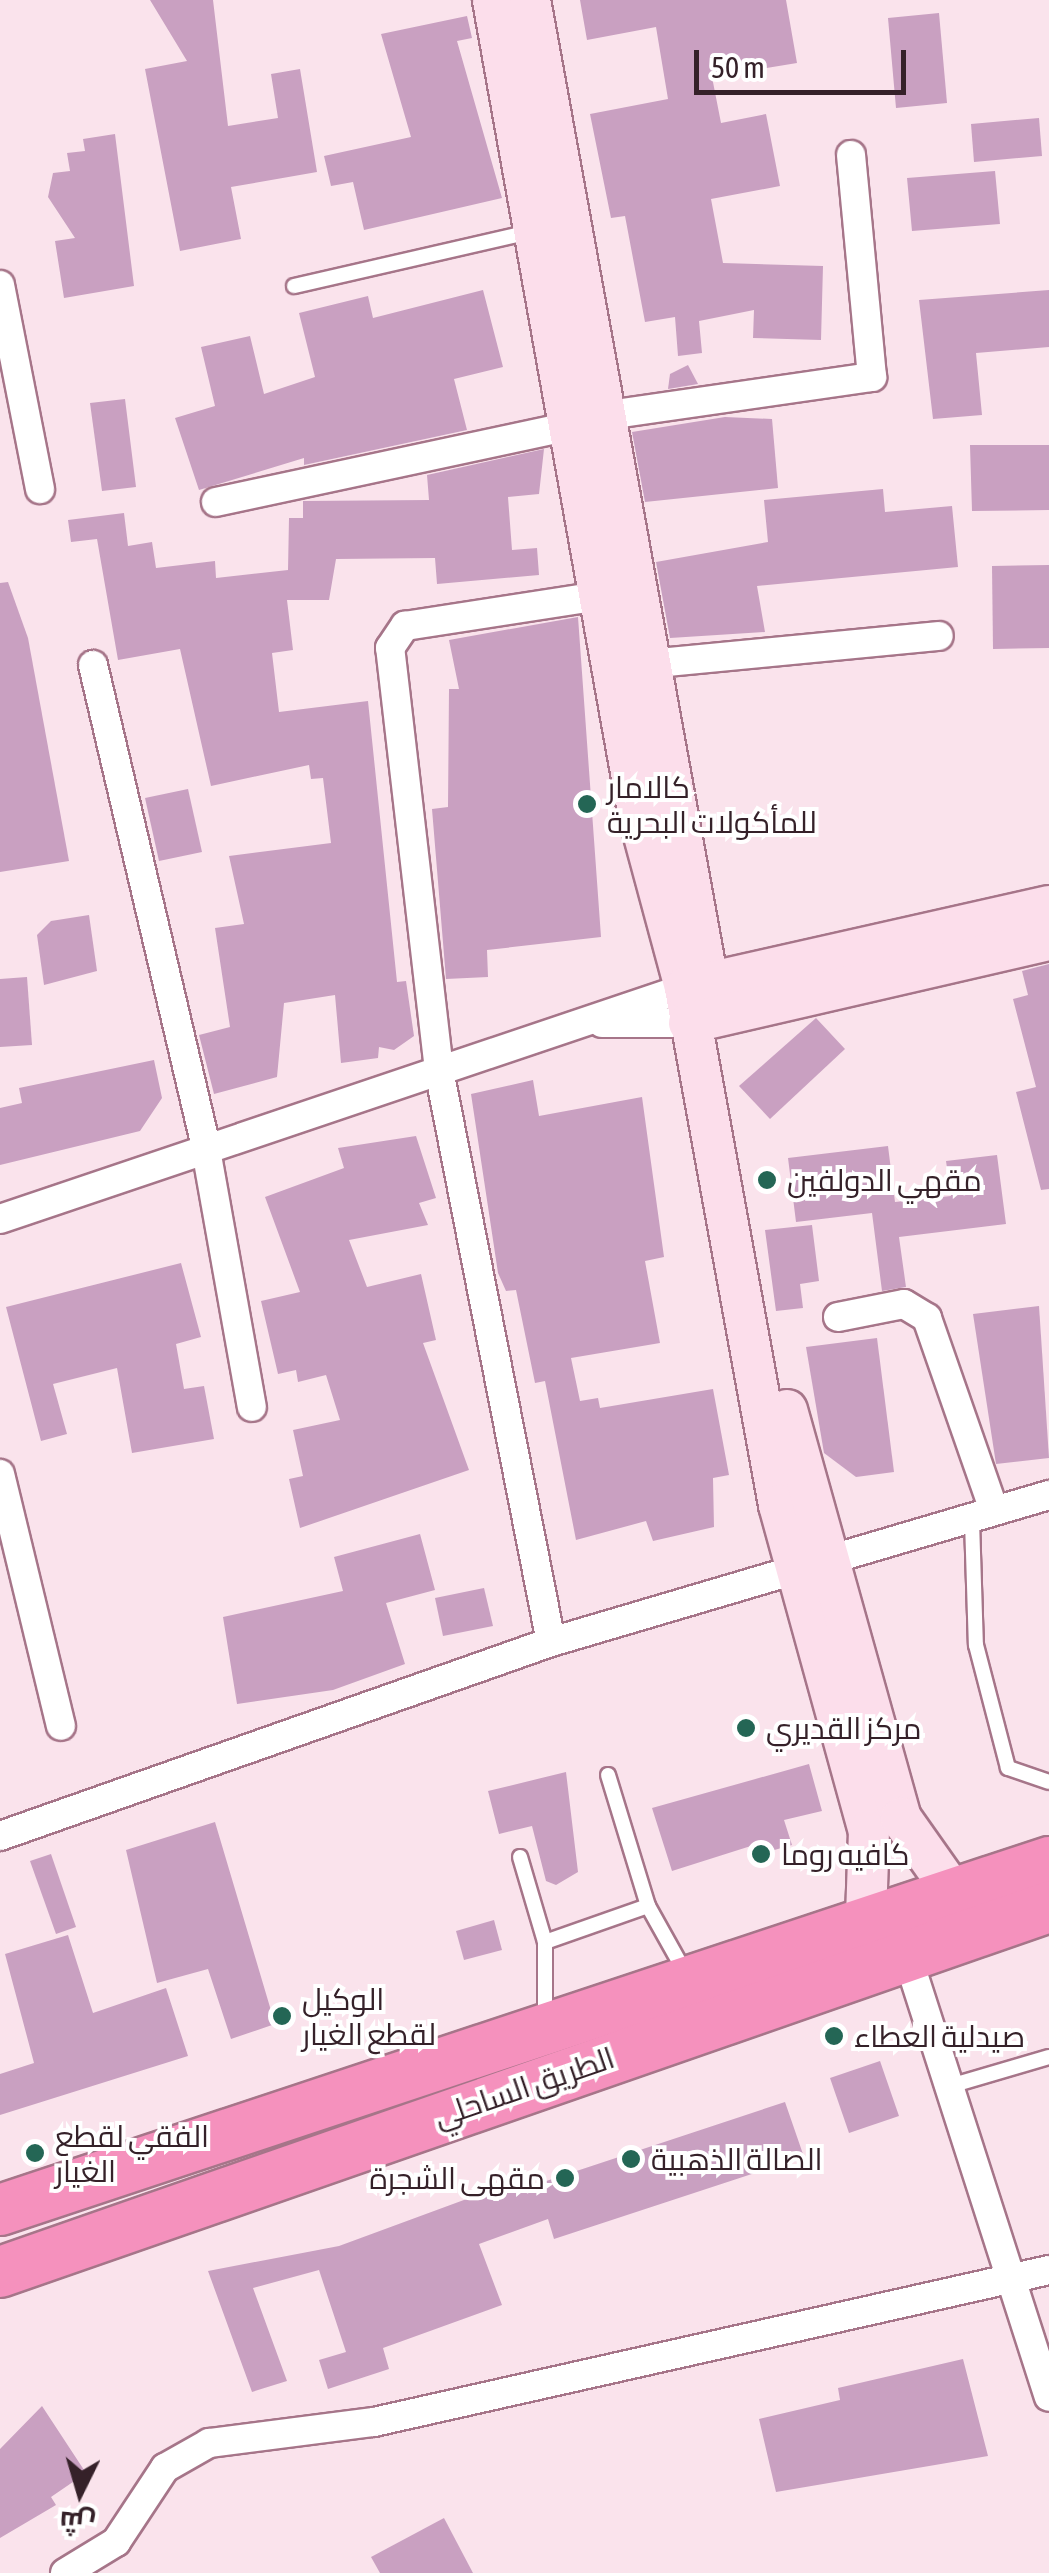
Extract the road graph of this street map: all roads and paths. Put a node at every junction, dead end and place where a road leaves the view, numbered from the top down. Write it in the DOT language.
graph roads {
  1 [pos="493,0"];
  2 [pos="530,0"];
  3 [pos="851,156"];
  4 [pos="540,229"];
  5 [pos="0,285"];
  6 [pos="294,286"];
  7 [pos="6,385"];
  8 [pos="591,420"];
  9 [pos="40,489"];
  10 [pos="216,502"];
  11 [pos="606,595"];
  12 [pos="939,636"];
  13 [pos="647,664"];
  14 [pos="93,666"];
  15 [pos="1049,906"];
  16 [pos="1049,940"];
  17 [pos="699,1003"];
  18 [pos="439,1070"];
  19 [pos="205,1144"];
  20 [pos="0,1219"];
  21 [pos="838,1316"];
  22 [pos="252,1407"];
  23 [pos="0,1474"];
  24 [pos="1049,1495"];
  25 [pos="983,1516"];
  26 [pos="810,1568"];
  27 [pos="551,1642"];
  28 [pos="60,1726"];
  29 [pos="608,1776"];
  30 [pos="1049,1782"];
  31 [pos="885,1824"];
  32 [pos="0,1836"];
  33 [pos="520,1858"];
  34 [pos="1049,1862"];
  35 [pos="951,1890"];
  36 [pos="648,1906"];
  37 [pos="1049,1907"];
  38 [pos="866,1918"];
  39 [pos="545,1942"];
  40 [pos="906,1952"];
  41 [pos="688,1978"];
  42 [pos="545,2026"];
  43 [pos="1049,2057"];
  44 [pos="950,2086"];
  45 [pos="0,2210"];
  46 [pos="1049,2270"];
  47 [pos="0,2272"];
  48 [pos="1009,2282"];
  49 [pos="1049,2397"];
  50 [pos="65,2573"];
  1 -- 4 [label="street"];
  2 -- 8 [label="street"];
  3 -- 8 [label="street"];
  4 -- 6 [label="lane"];
  4 -- 8 [label="street"];
  5 -- 7 [label="street"];
  7 -- 9 [label="street"];
  8 -- 10 [label="street"];
  8 -- 11 [label="street"];
  8 -- 13 [label="street"];
  11 -- 17 [label="street"];
  11 -- 18 [label="street"];
  12 -- 13 [label="street"];
  13 -- 17 [label="street"];
  14 -- 19 [label="street"];
  15 -- 17 [label="street"];
  16 -- 17 [label="street"];
  17 -- 18 [label="street"];
  17 -- 26 [label="street"];
  18 -- 19 [label="street"];
  18 -- 27 [label="street"];
  19 -- 20 [label="street"];
  19 -- 22 [label="street"];
  21 -- 25 [label="street"];
  23 -- 28 [label="street"];
  24 -- 25 [label="street"];
  25 -- 26 [label="street"];
  25 -- 30 [label="lane"];
  26 -- 27 [label="street"];
  26 -- 31 [label="street"];
  27 -- 32 [label="street"];
  29 -- 36 [label="lane"];
  31 -- 35 [label="street"];
  31 -- 38 [label="street"];
  33 -- 39 [label="lane"];
  34 -- 35 [label="highway, الطريق الساحلي"];
  35 -- 38 [label="highway, الطريق الساحلي"];
  36 -- 39 [label="lane"];
  36 -- 41 [label="lane"];
  37 -- 40 [label="highway, الطريق الساحلي"];
  38 -- 41 [label="highway, الطريق الساحلي"];
  39 -- 42 [label="lane"];
  40 -- 44 [label="street"];
  40 -- 47 [label="highway, الطريق الساحلي"];
  41 -- 42 [label="highway, الطريق الساحلي"];
  42 -- 45 [label="highway, الطريق الساحلي"];
  43 -- 44 [label="lane"];
  44 -- 48 [label="street"];
  46 -- 48 [label="street"];
  48 -- 49 [label="street"];
  48 -- 50 [label="street"];
}
